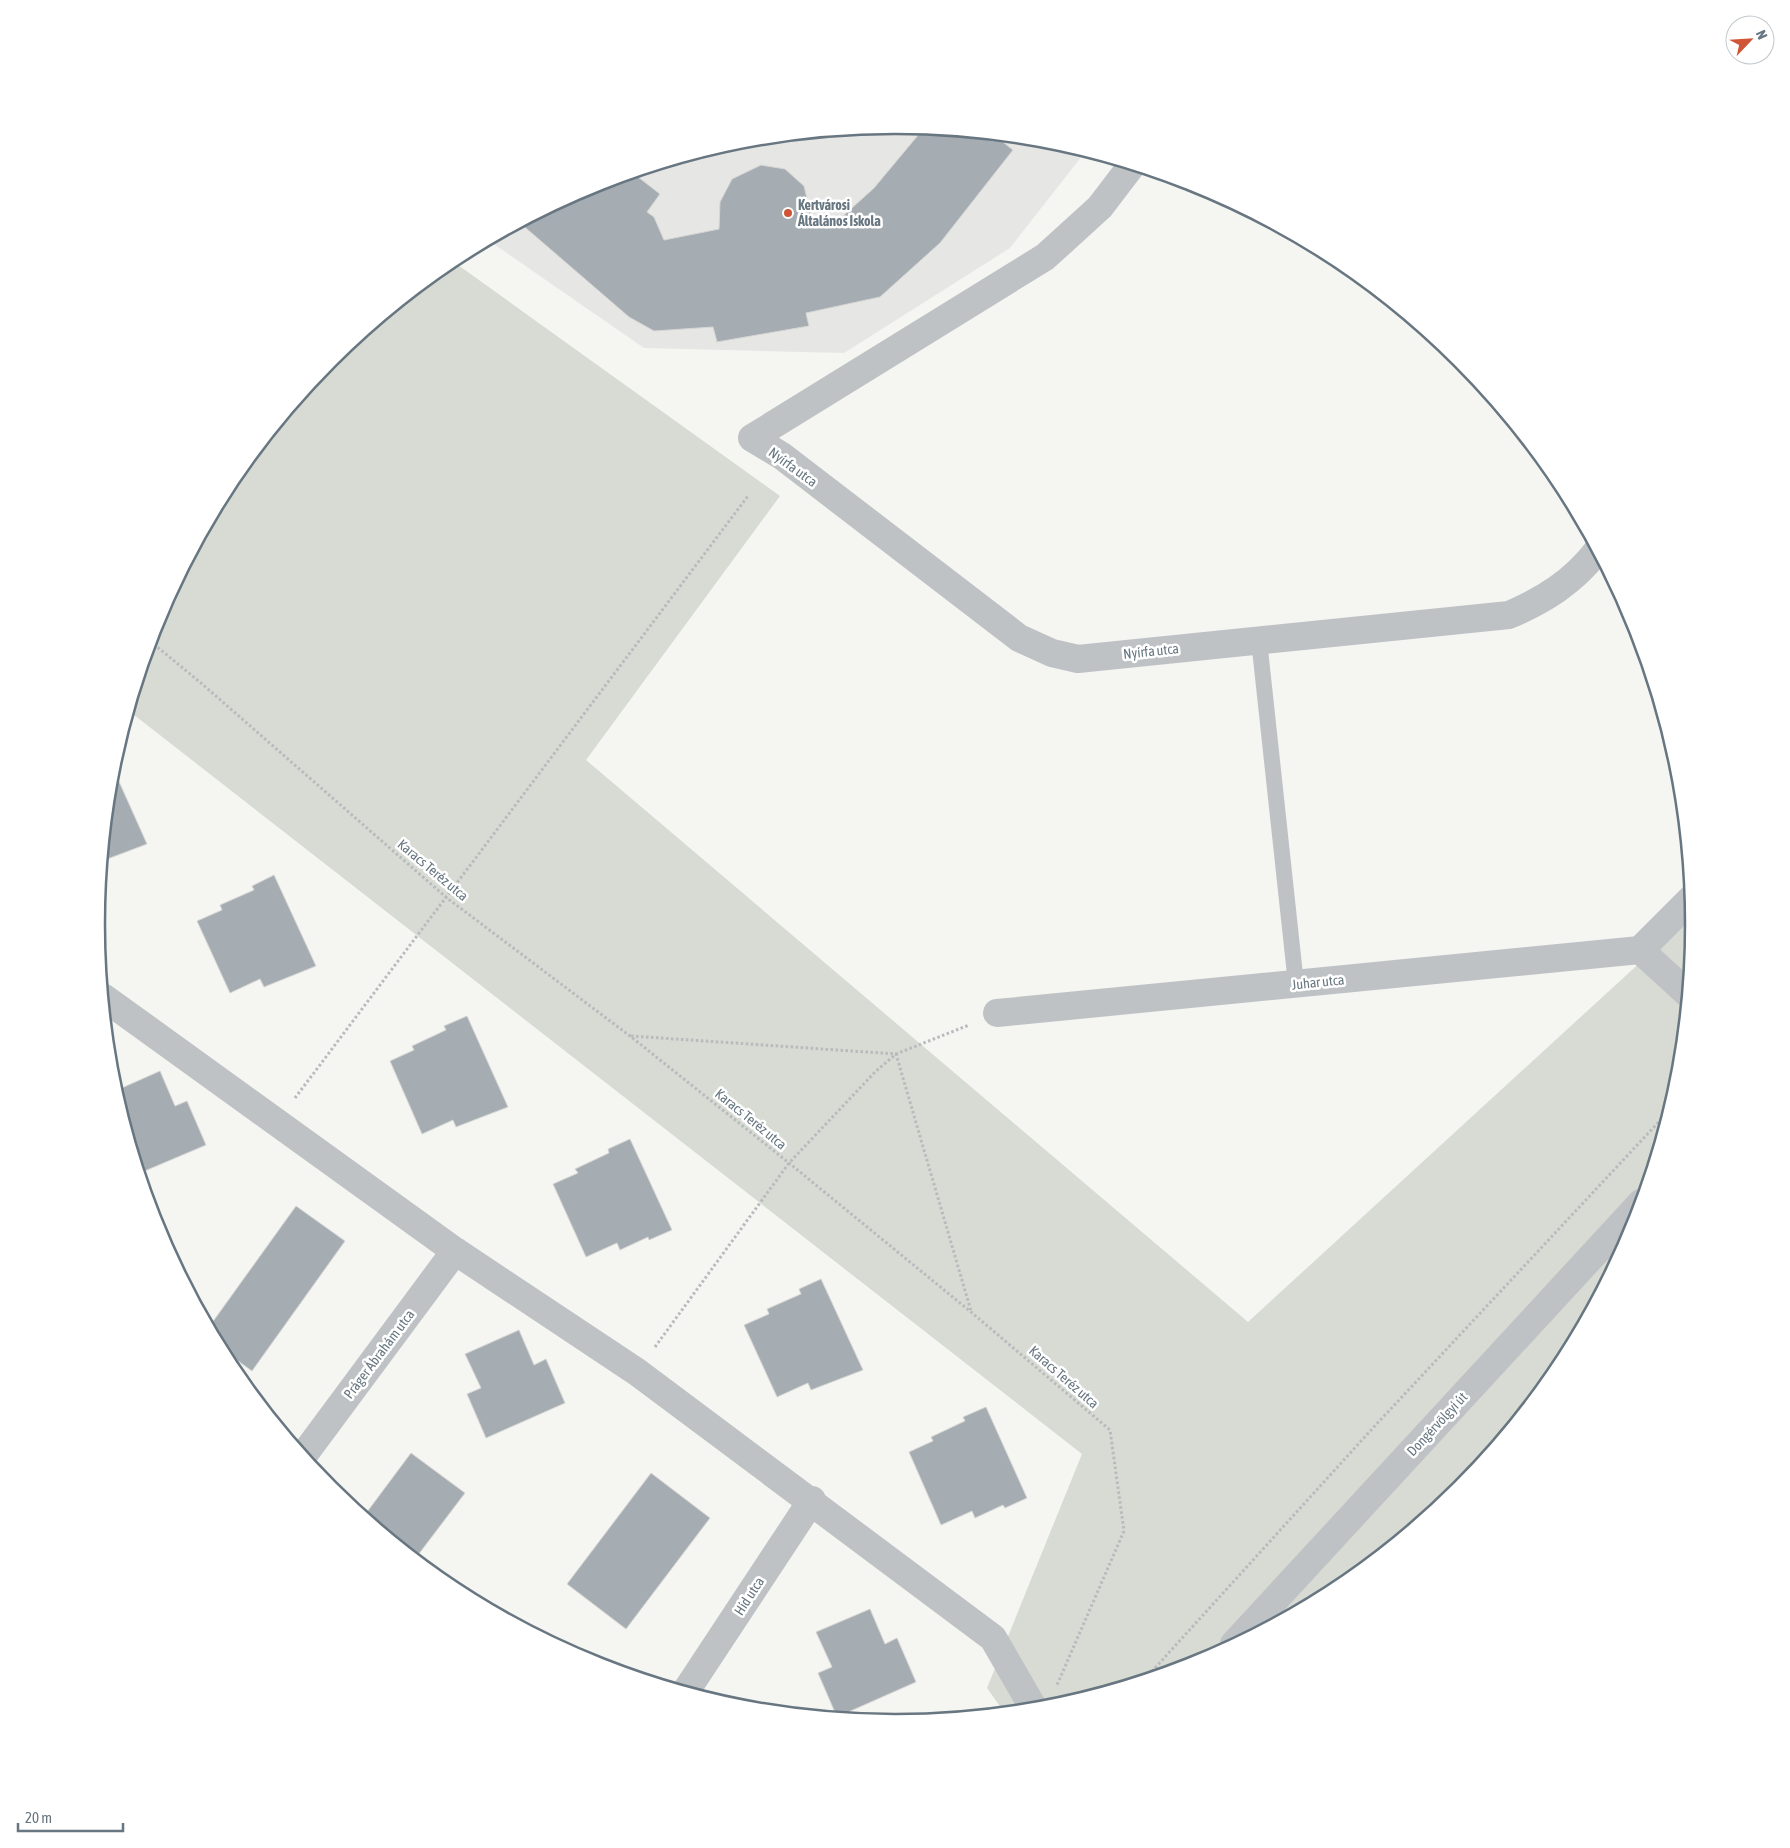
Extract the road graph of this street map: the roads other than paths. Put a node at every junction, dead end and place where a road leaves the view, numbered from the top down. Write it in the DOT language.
graph roads {
  1 [pos="1128,170"];
  2 [pos="1593,556"];
  3 [pos="1259,640"];
  4 [pos="1684,906"];
  5 [pos="1640,950"];
  6 [pos="1296,984"];
  7 [pos="1682,988"];
  8 [pos="109,1001"];
  9 [pos="997,1013"];
  10 [pos="1629,1216"];
  11 [pos="455,1251"];
  12 [pos="307,1451"];
  13 [pos="812,1500"];
  14 [pos="1244,1633"];
  15 [pos="689,1686"];
  16 [pos="1030,1702"];
  1 -- 3 [label="street, Nyírfa utca"];
  2 -- 3 [label="street, Nyírfa utca"];
  3 -- 6 [label="lane"];
  4 -- 5 [label="street"];
  5 -- 6 [label="street, Juhar utca"];
  5 -- 7 [label="street"];
  6 -- 9 [label="street, Juhar utca"];
  8 -- 11 [label="street"];
  10 -- 14 [label="street, Dongérvölgyi út"];
  11 -- 12 [label="street, Práger Ábrahám utca"];
  11 -- 13 [label="street"];
  13 -- 15 [label="street, Híd utca"];
  13 -- 16 [label="street"];
}
